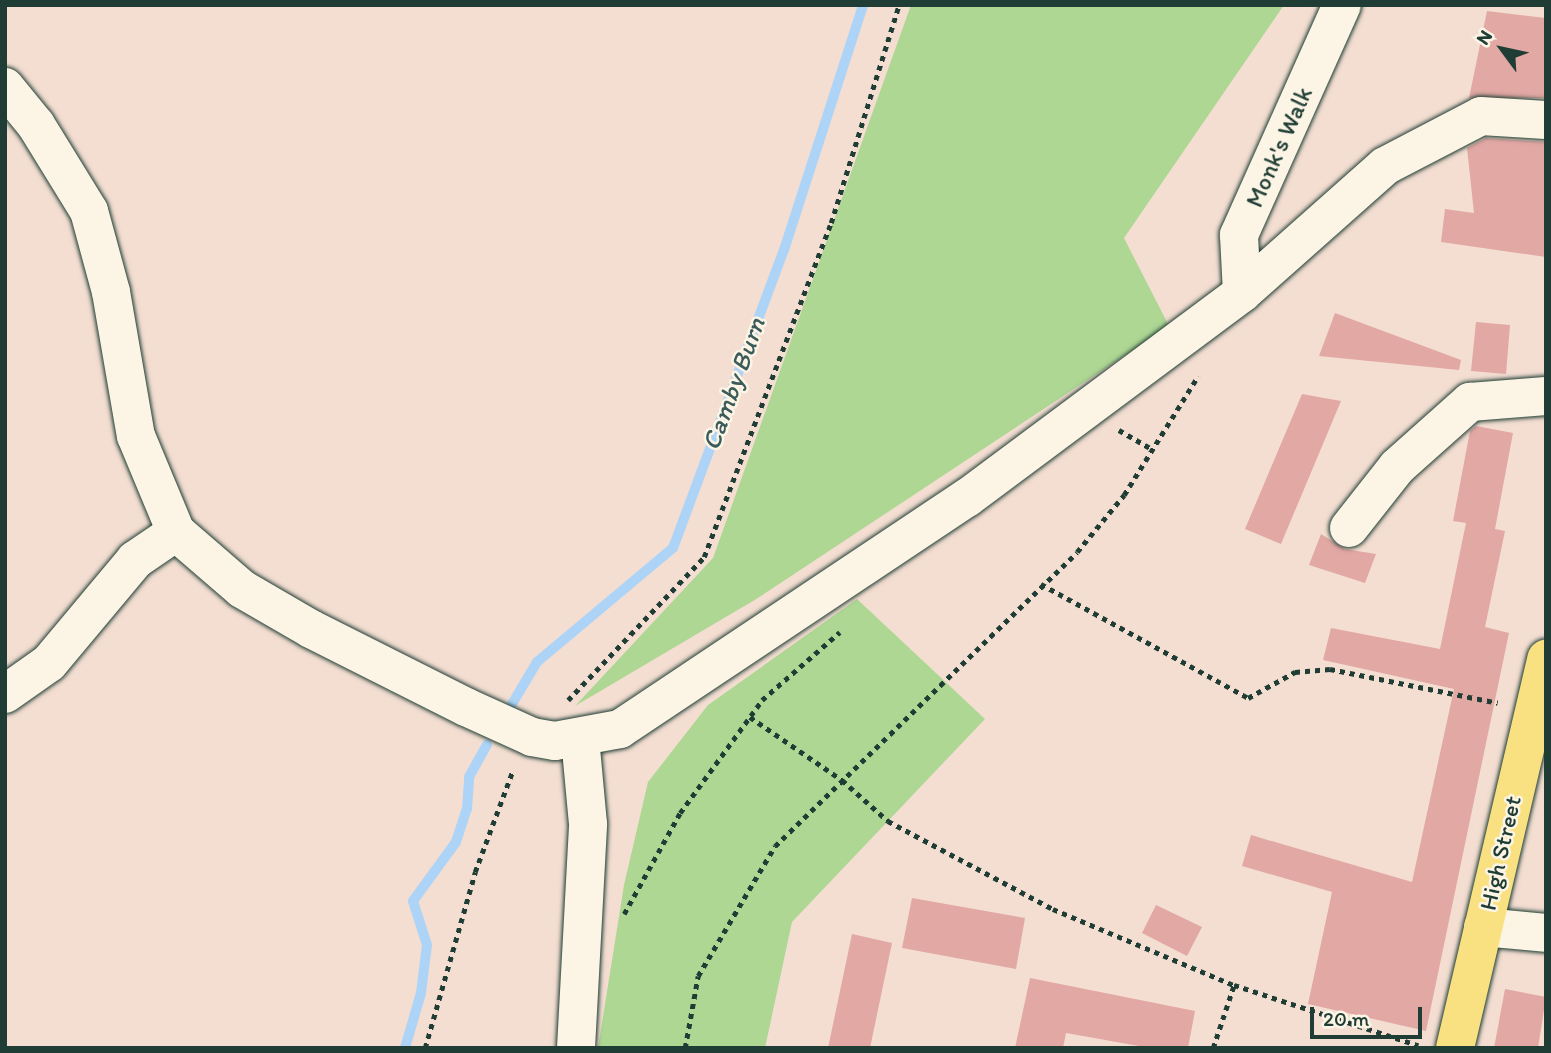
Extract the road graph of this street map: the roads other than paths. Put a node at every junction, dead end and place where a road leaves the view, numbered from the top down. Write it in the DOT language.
graph roads {
  1 [pos="1342,5"];
  2 [pos="5,87"];
  3 [pos="1546,120"];
  4 [pos="1242,293"];
  5 [pos="1546,396"];
  6 [pos="1349,528"];
  7 [pos="176,532"];
  8 [pos="1546,659"];
  9 [pos="5,694"];
  10 [pos="580,737"];
  11 [pos="1483,927"];
  12 [pos="1546,933"];
  13 [pos="576,1048"];
  14 [pos="1455,1048"];
  1 -- 4 [label="street, Monk's Walk"];
  2 -- 7 [label="street"];
  3 -- 4 [label="street"];
  4 -- 10 [label="street"];
  5 -- 6 [label="street"];
  7 -- 9 [label="street"];
  7 -- 10 [label="street"];
  8 -- 11 [label="main road, High Street"];
  10 -- 13 [label="street"];
  11 -- 12 [label="street"];
  11 -- 14 [label="main road, High Street"];
}
